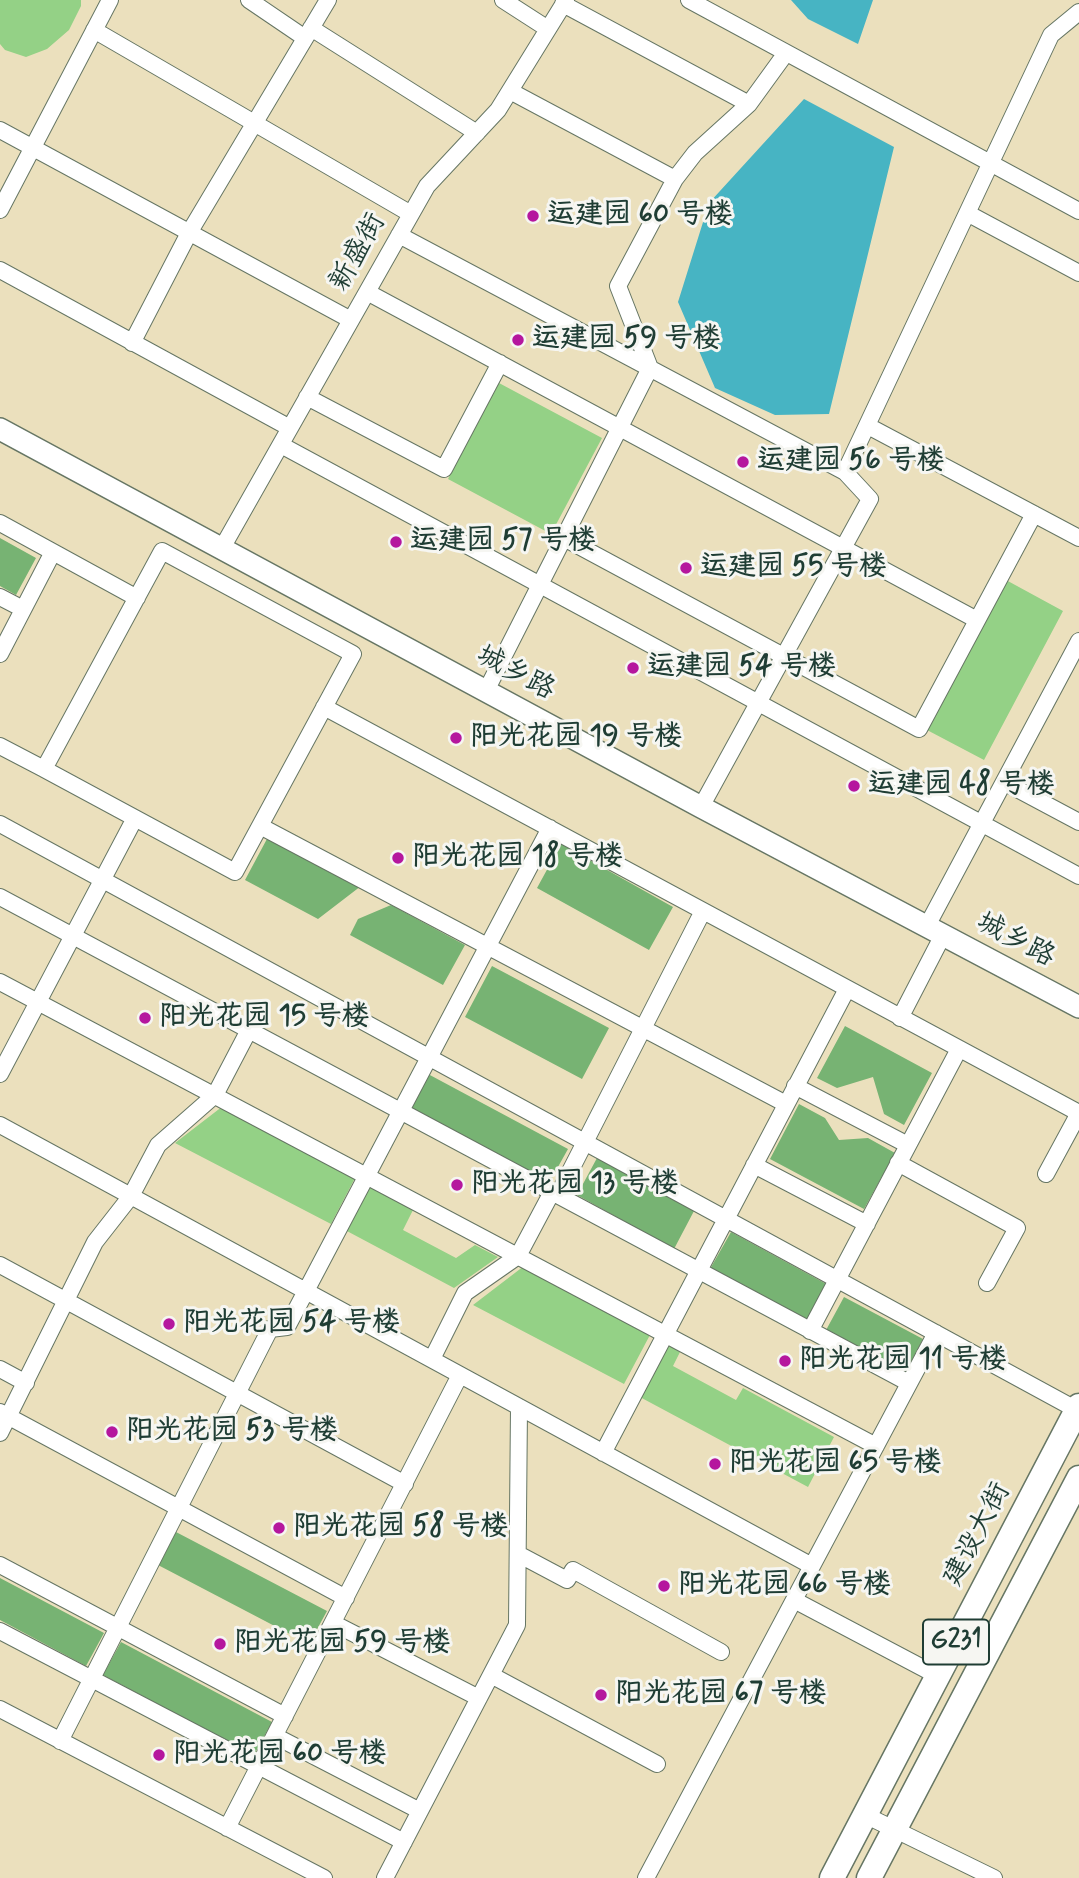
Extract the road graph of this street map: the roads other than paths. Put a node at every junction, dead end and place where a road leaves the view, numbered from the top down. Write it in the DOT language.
graph roads {
  1 [pos="110,0"];
  2 [pos="249,0"];
  3 [pos="328,0"];
  4 [pos="503,0"];
  5 [pos="689,0"];
  6 [pos="565,2"];
  7 [pos="1079,12"];
  8 [pos="548,29"];
  9 [pos="94,30"];
  10 [pos="308,33"];
  11 [pos="786,53"];
  12 [pos="510,91"];
  13 [pos="749,104"];
  14 [pos="253,123"];
  15 [pos="0,130"];
  16 [pos="477,133"];
  17 [pos="32,148"];
  18 [pos="990,164"];
  19 [pos="675,179"];
  20 [pos="0,210"];
  21 [pos="1079,211"];
  22 [pos="968,213"];
  23 [pos="411,215"];
  24 [pos="189,233"];
  25 [pos="399,235"];
  26 [pos="0,270"];
  27 [pos="1079,273"];
  28 [pos="367,292"];
  29 [pos="351,320"];
  30 [pos="132,343"];
  31 [pos="500,363"];
  32 [pos="650,368"];
  33 [pos="307,397"];
  34 [pos="868,426"];
  35 [pos="620,427"];
  36 [pos="290,428"];
  37 [pos="0,429"];
  38 [pos="281,445"];
  39 [pos="845,472"];
  40 [pos="1034,514"];
  41 [pos="0,523"];
  42 [pos="177,524"];
  43 [pos="564,538"];
  44 [pos="1079,538"];
  45 [pos="844,547"];
  46 [pos="222,548"];
  47 [pos="162,551"];
  48 [pos="53,552"];
  49 [pos="540,585"];
  50 [pos="0,597"];
  51 [pos="137,598"];
  52 [pos="23,609"];
  53 [pos="977,620"];
  54 [pos="368,627"];
  55 [pos="1079,641"];
  56 [pos="0,654"];
  57 [pos="352,654"];
  58 [pos="784,656"];
  59 [pos="486,691"];
  60 [pos="758,703"];
  61 [pos="324,707"];
  62 [pos="0,746"];
  63 [pos="44,769"];
  64 [pos="1004,782"];
  65 [pos="701,807"];
  66 [pos="135,818"];
  67 [pos="1079,822"];
  68 [pos="0,824"];
  69 [pos="982,824"];
  70 [pos="260,826"];
  71 [pos="550,828"];
  72 [pos="1079,876"];
  73 [pos="103,879"];
  74 [pos="0,897"];
  75 [pos="703,911"];
  76 [pos="935,930"];
  77 [pos="73,936"];
  78 [pos="488,947"];
  79 [pos="0,982"];
  80 [pos="847,989"];
  81 [pos="38,1002"];
  82 [pos="1079,1007"];
  83 [pos="900,1018"];
  84 [pos="643,1029"];
  85 [pos="248,1030"];
  86 [pos="959,1049"];
  87 [pos="429,1057"];
  88 [pos="0,1074"];
  89 [pos="795,1086"];
  90 [pos="215,1095"];
  91 [pos="786,1104"];
  92 [pos="400,1111"];
  93 [pos="0,1125"];
  94 [pos="585,1142"];
  95 [pos="908,1145"];
  96 [pos="898,1163"];
  97 [pos="754,1165"];
  98 [pos="1046,1174"];
  99 [pos="366,1175"];
  100 [pos="555,1194"];
  101 [pos="131,1196"];
  102 [pos="726,1219"];
  103 [pos="867,1224"];
  104 [pos="518,1256"];
  105 [pos="0,1265"];
  106 [pos="699,1271"];
  107 [pos="837,1279"];
  108 [pos="987,1283"];
  109 [pos="306,1291"];
  110 [pos="66,1301"];
  111 [pos="810,1331"];
  112 [pos="936,1333"];
  113 [pos="665,1334"];
  114 [pos="432,1359"];
  115 [pos="0,1369"];
  116 [pos="460,1375"];
  117 [pos="26,1383"];
  118 [pos="909,1383"];
  119 [pos="237,1393"];
  120 [pos="520,1407"];
  121 [pos="1078,1408"];
  122 [pos="4,1415"];
  123 [pos="0,1433"];
  124 [pos="876,1446"];
  125 [pos="603,1452"];
  126 [pos="1079,1478"];
  127 [pos="405,1483"];
  128 [pos="178,1508"];
  129 [pos="518,1554"];
  130 [pos="0,1565"];
  131 [pos="812,1566"];
  132 [pos="346,1598"];
  133 [pos="794,1600"];
  134 [pos="333,1623"];
  135 [pos="117,1628"];
  136 [pos="0,1631"];
  137 [pos="721,1652"];
  138 [pos="491,1675"];
  139 [pos="938,1676"];
  140 [pos="91,1679"];
  141 [pos="479,1698"];
  142 [pos="0,1709"];
  143 [pos="285,1716"];
  144 [pos="275,1736"];
  145 [pos="60,1741"];
  146 [pos="657,1765"];
  147 [pos="259,1767"];
  148 [pos="420,1811"];
  149 [pos="865,1815"];
  150 [pos="228,1828"];
  151 [pos="895,1829"];
  152 [pos="404,1842"];
  153 [pos="324,1878"];
  154 [pos="385,1878"];
  155 [pos="646,1878"];
  156 [pos="832,1878"];
  157 [pos="869,1878"];
  158 [pos="994,1878"];
  1 -- 9 [label="street"];
  2 -- 10 [label="street"];
  3 -- 10 [label="street"];
  4 -- 8 [label="street"];
  5 -- 11 [label="street"];
  6 -- 8 [label="street, 新盛街"];
  6 -- 13 [label="street"];
  7 -- 18 [label="street"];
  8 -- 12 [label="street, 新盛街"];
  9 -- 14 [label="street"];
  9 -- 17 [label="street"];
  10 -- 14 [label="street"];
  10 -- 16 [label="street"];
  11 -- 13 [label="street"];
  11 -- 18 [label="street"];
  12 -- 16 [label="street, 新盛街"];
  12 -- 19 [label="street"];
  13 -- 19 [label="street"];
  14 -- 23 [label="street"];
  14 -- 24 [label="street"];
  15 -- 17 [label="street"];
  16 -- 23 [label="street, 新盛街"];
  17 -- 20 [label="street"];
  17 -- 24 [label="street"];
  18 -- 21 [label="street"];
  18 -- 22 [label="street"];
  19 -- 32 [label="street"];
  22 -- 27 [label="street"];
  22 -- 34 [label="street"];
  23 -- 25 [label="street, 新盛街"];
  24 -- 29 [label="street"];
  24 -- 30 [label="street"];
  25 -- 28 [label="street, 新盛街"];
  25 -- 32 [label="street"];
  26 -- 30 [label="street"];
  28 -- 29 [label="street, 新盛街"];
  28 -- 31 [label="street"];
  29 -- 33 [label="street, 新盛街"];
  30 -- 36 [label="street"];
  31 -- 33 [label="street"];
  31 -- 35 [label="street"];
  32 -- 35 [label="street"];
  32 -- 39 [label="street"];
  33 -- 36 [label="street, 新盛街"];
  34 -- 39 [label="street"];
  34 -- 40 [label="street"];
  35 -- 43 [label="street"];
  35 -- 45 [label="street"];
  36 -- 38 [label="street, 新盛街"];
  37 -- 42 [label="main road, 城乡路"];
  38 -- 46 [label="street, 新盛街"];
  38 -- 49 [label="street"];
  39 -- 45 [label="street"];
  40 -- 44 [label="street"];
  40 -- 53 [label="street"];
  41 -- 48 [label="street"];
  42 -- 46 [label="main road, 城乡路"];
  42 -- 47 [label="street"];
  43 -- 49 [label="street"];
  43 -- 58 [label="street"];
  45 -- 53 [label="street"];
  45 -- 58 [label="street"];
  46 -- 54 [label="main road, 城乡路"];
  47 -- 51 [label="street"];
  47 -- 57 [label="street"];
  48 -- 51 [label="street"];
  48 -- 52 [label="street"];
  49 -- 59 [label="street"];
  49 -- 60 [label="street"];
  50 -- 52 [label="street"];
  51 -- 63 [label="street"];
  52 -- 56 [label="street"];
  53 -- 58 [label="street"];
  54 -- 57 [label="street"];
  54 -- 59 [label="main road, 城乡路"];
  55 -- 64 [label="street"];
  57 -- 61 [label="street"];
  58 -- 60 [label="street"];
  59 -- 65 [label="main road, 城乡路"];
  60 -- 65 [label="street"];
  60 -- 69 [label="street"];
  61 -- 70 [label="street"];
  61 -- 71 [label="street"];
  62 -- 63 [label="street"];
  63 -- 66 [label="street"];
  64 -- 67 [label="street"];
  64 -- 69 [label="street"];
  65 -- 76 [label="main road, 城乡路"];
  66 -- 70 [label="street"];
  66 -- 73 [label="street"];
  68 -- 73 [label="street"];
  69 -- 72 [label="street"];
  69 -- 76 [label="street"];
  70 -- 78 [label="street"];
  71 -- 75 [label="street"];
  71 -- 78 [label="street"];
  73 -- 77 [label="street"];
  73 -- 87 [label="street"];
  74 -- 77 [label="street"];
  75 -- 80 [label="street"];
  75 -- 84 [label="street"];
  76 -- 82 [label="main road, 城乡路"];
  76 -- 83 [label="street"];
  77 -- 81 [label="street"];
  77 -- 85 [label="street"];
  78 -- 84 [label="street"];
  78 -- 87 [label="street"];
  79 -- 81 [label="street"];
  80 -- 83 [label="street"];
  80 -- 89 [label="street"];
  81 -- 88 [label="street"];
  81 -- 90 [label="street"];
  83 -- 86 [label="street"];
  84 -- 91 [label="street"];
  84 -- 94 [label="street"];
  85 -- 90 [label="street"];
  85 -- 92 [label="street"];
  86 -- 95 [label="street"];
  86 -- 98 [label="street"];
  87 -- 92 [label="street"];
  87 -- 94 [label="street"];
  89 -- 91 [label="street"];
  89 -- 95 [label="street"];
  90 -- 99 [label="street"];
  90 -- 101 [label="street"];
  91 -- 97 [label="street"];
  92 -- 99 [label="street"];
  92 -- 100 [label="street"];
  93 -- 101 [label="street"];
  94 -- 100 [label="street"];
  94 -- 102 [label="street"];
  95 -- 96 [label="street"];
  96 -- 103 [label="street"];
  96 -- 108 [label="street"];
  97 -- 102 [label="street"];
  97 -- 103 [label="street"];
  99 -- 104 [label="street"];
  99 -- 109 [label="street"];
  100 -- 104 [label="street"];
  100 -- 106 [label="street"];
  101 -- 109 [label="street"];
  101 -- 110 [label="street"];
  102 -- 106 [label="street"];
  102 -- 107 [label="street"];
  103 -- 107 [label="street"];
  104 -- 113 [label="street"];
  104 -- 114 [label="street"];
  105 -- 110 [label="street"];
  106 -- 111 [label="street"];
  106 -- 113 [label="street"];
  107 -- 111 [label="street"];
  107 -- 112 [label="street"];
  109 -- 114 [label="street"];
  109 -- 119 [label="street"];
  110 -- 117 [label="street"];
  110 -- 119 [label="street"];
  111 -- 118 [label="street"];
  112 -- 118 [label="street"];
  112 -- 121 [label="street"];
  113 -- 124 [label="street"];
  113 -- 125 [label="street"];
  114 -- 116 [label="street"];
  115 -- 117 [label="street"];
  116 -- 120 [label="street"];
  116 -- 127 [label="street"];
  117 -- 122 [label="street"];
  118 -- 124 [label="street"];
  119 -- 127 [label="street"];
  119 -- 128 [label="street"];
  120 -- 125 [label="street"];
  120 -- 129 [label="street"];
  121 -- 139 [label="highway, 建设大街 / G231"];
  122 -- 123 [label="street"];
  122 -- 128 [label="street"];
  124 -- 131 [label="street"];
  125 -- 131 [label="street"];
  126 -- 151 [label="highway, G231"];
  127 -- 132 [label="street"];
  128 -- 132 [label="street"];
  128 -- 135 [label="street"];
  129 -- 137 [label="street"];
  129 -- 138 [label="street"];
  130 -- 135 [label="street"];
  131 -- 133 [label="street"];
  132 -- 134 [label="street"];
  133 -- 139 [label="street"];
  133 -- 155 [label="street"];
  134 -- 141 [label="street"];
  134 -- 143 [label="street"];
  135 -- 140 [label="street"];
  135 -- 143 [label="street"];
  136 -- 140 [label="street"];
  138 -- 141 [label="street"];
  138 -- 146 [label="street"];
  139 -- 149 [label="highway, 建设大街 / G231"];
  140 -- 145 [label="street"];
  140 -- 147 [label="street"];
  141 -- 148 [label="street"];
  142 -- 145 [label="street"];
  143 -- 144 [label="street"];
  144 -- 147 [label="street"];
  144 -- 148 [label="street"];
  145 -- 150 [label="street"];
  147 -- 150 [label="street"];
  147 -- 152 [label="street"];
  148 -- 152 [label="street"];
  149 -- 151 [label="street"];
  149 -- 156 [label="highway, 建设大街 / G231"];
  150 -- 153 [label="street"];
  151 -- 157 [label="highway, G231"];
  151 -- 158 [label="street"];
  152 -- 154 [label="street"];
}
